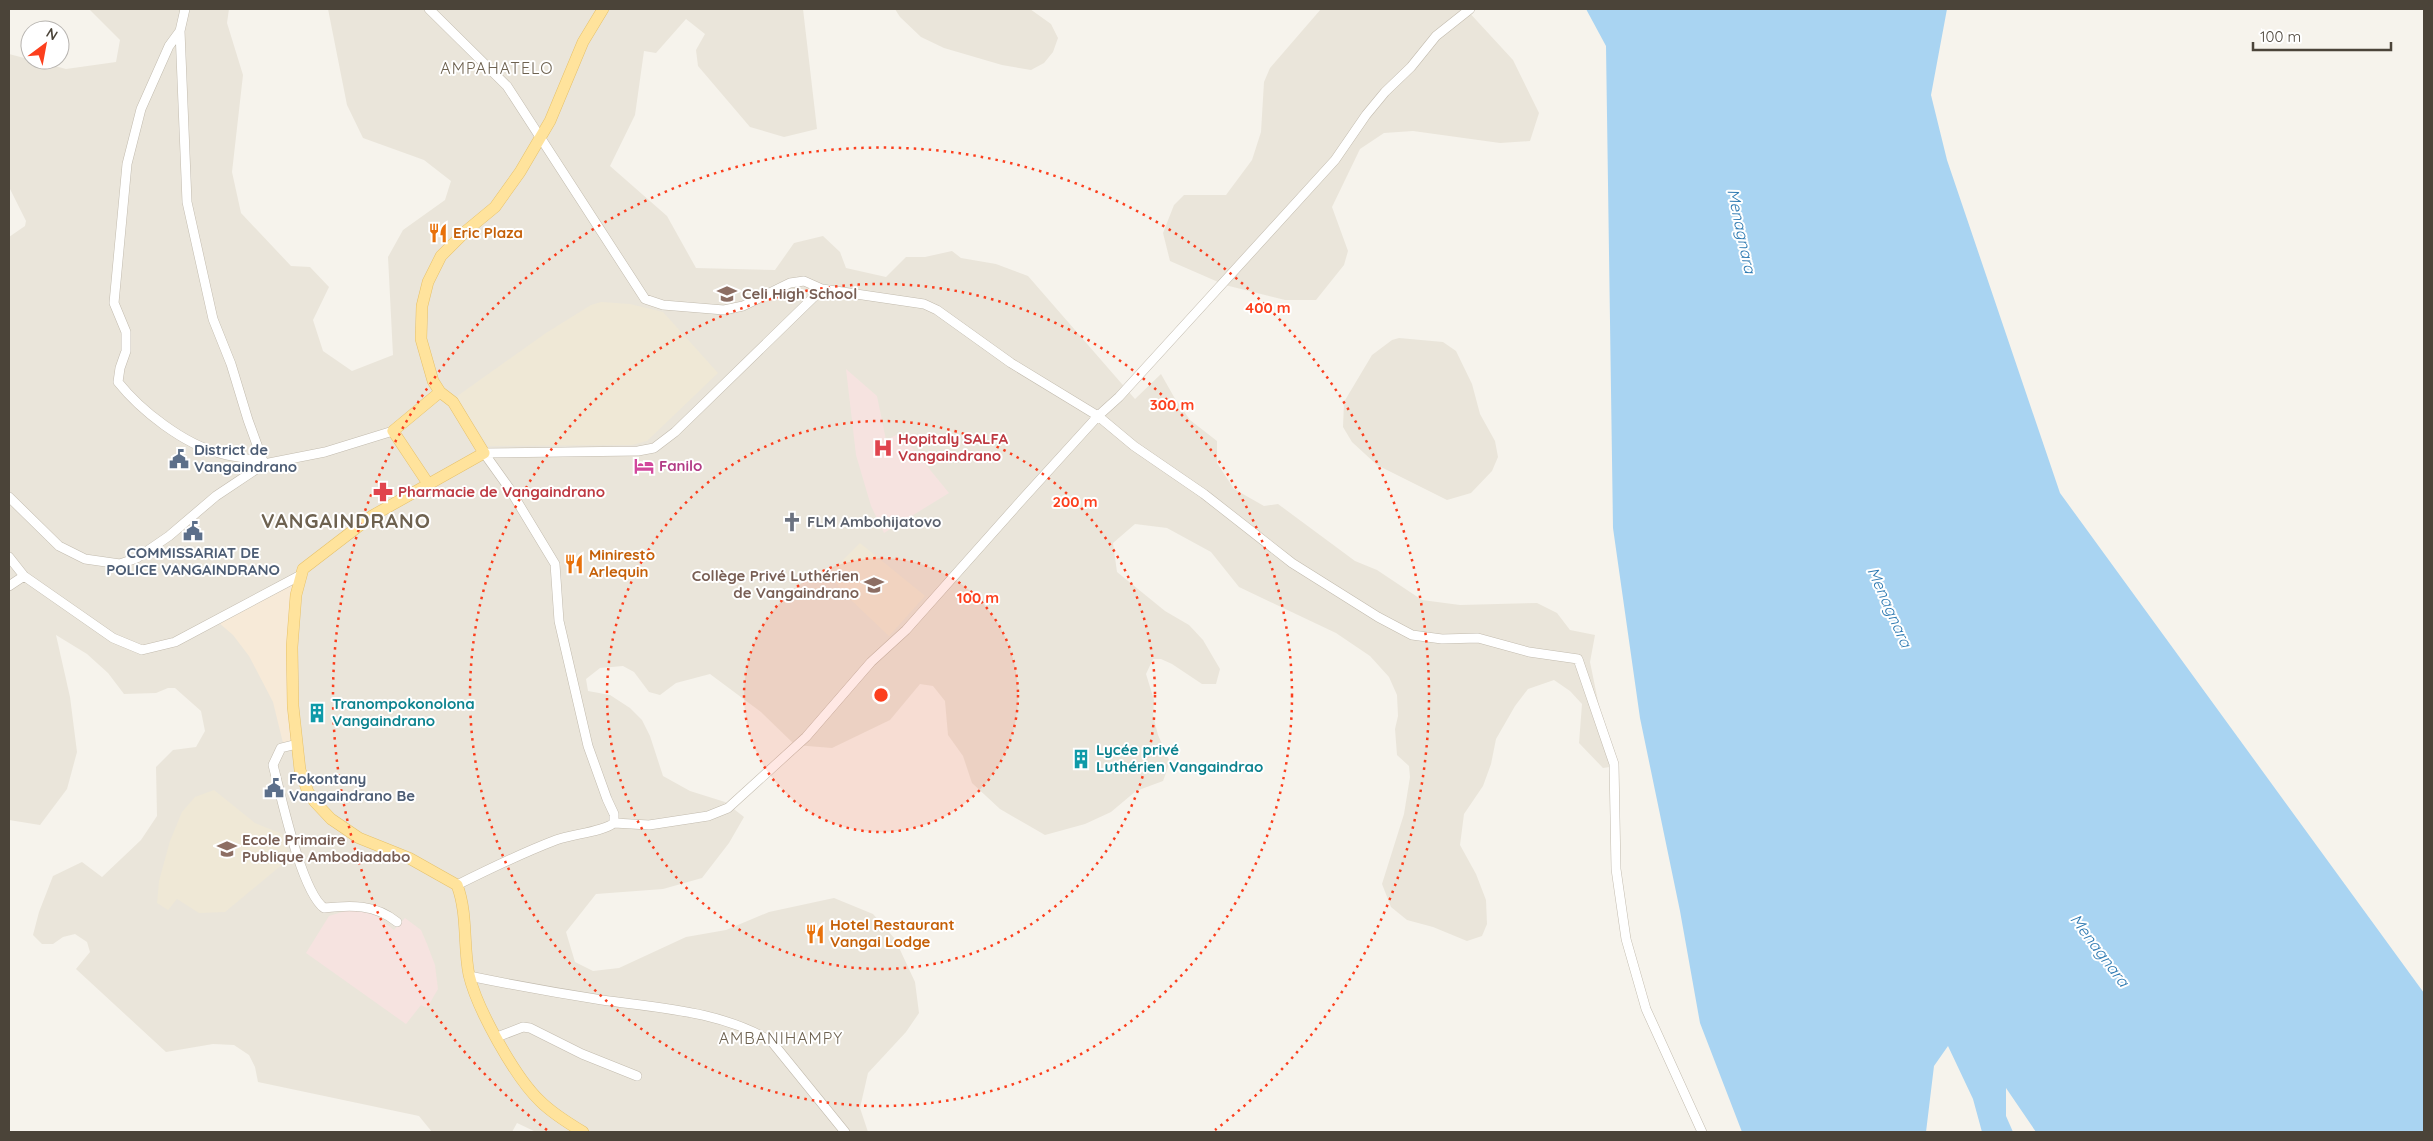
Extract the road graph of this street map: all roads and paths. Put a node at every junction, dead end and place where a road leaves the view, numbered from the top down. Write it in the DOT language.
graph roads {
  1 [pos="185,9"];
  2 [pos="429,9"];
  3 [pos="603,9"];
  4 [pos="1470,9"];
  5 [pos="180,31"];
  6 [pos="540,139"];
  7 [pos="822,289"];
  8 [pos="440,392"];
  9 [pos="1098,416"];
  10 [pos="393,432"];
  11 [pos="484,454"];
  12 [pos="264,464"];
  13 [pos="430,485"];
  14 [pos="9,498"];
  15 [pos="9,557"];
  16 [pos="24,576"];
  17 [pos="299,576"];
  18 [pos="9,586"];
  19 [pos="297,744"];
  20 [pos="614,823"];
  21 [pos="457,885"];
  22 [pos="397,922"];
  23 [pos="470,976"];
  24 [pos="497,1037"];
  25 [pos="637,1076"];
  26 [pos="583,1132"];
  27 [pos="845,1132"];
  28 [pos="1702,1132"];
  1 -- 5 [label="street"];
  2 -- 6 [label="street"];
  3 -- 6 [label="main road"];
  4 -- 9 [label="street"];
  5 -- 12 [label="street"];
  5 -- 12 [label="street"];
  6 -- 7 [label="street"];
  6 -- 8 [label="main road"];
  7 -- 9 [label="street"];
  7 -- 11 [label="street"];
  8 -- 10 [label="main road"];
  8 -- 11 [label="main road"];
  9 -- 20 [label="street"];
  9 -- 28 [label="street"];
  10 -- 12 [label="street"];
  10 -- 13 [label="main road"];
  11 -- 13 [label="main road"];
  11 -- 20 [label="street"];
  12 -- 14 [label="street"];
  13 -- 17 [label="main road"];
  15 -- 16 [label="street"];
  16 -- 17 [label="street"];
  16 -- 18 [label="street"];
  17 -- 19 [label="main road"];
  19 -- 21 [label="main road"];
  19 -- 22 [label="street"];
  20 -- 21 [label="street"];
  21 -- 23 [label="main road"];
  23 -- 24 [label="main road"];
  23 -- 27 [label="street"];
  24 -- 25 [label="street"];
  24 -- 26 [label="main road"];
}
